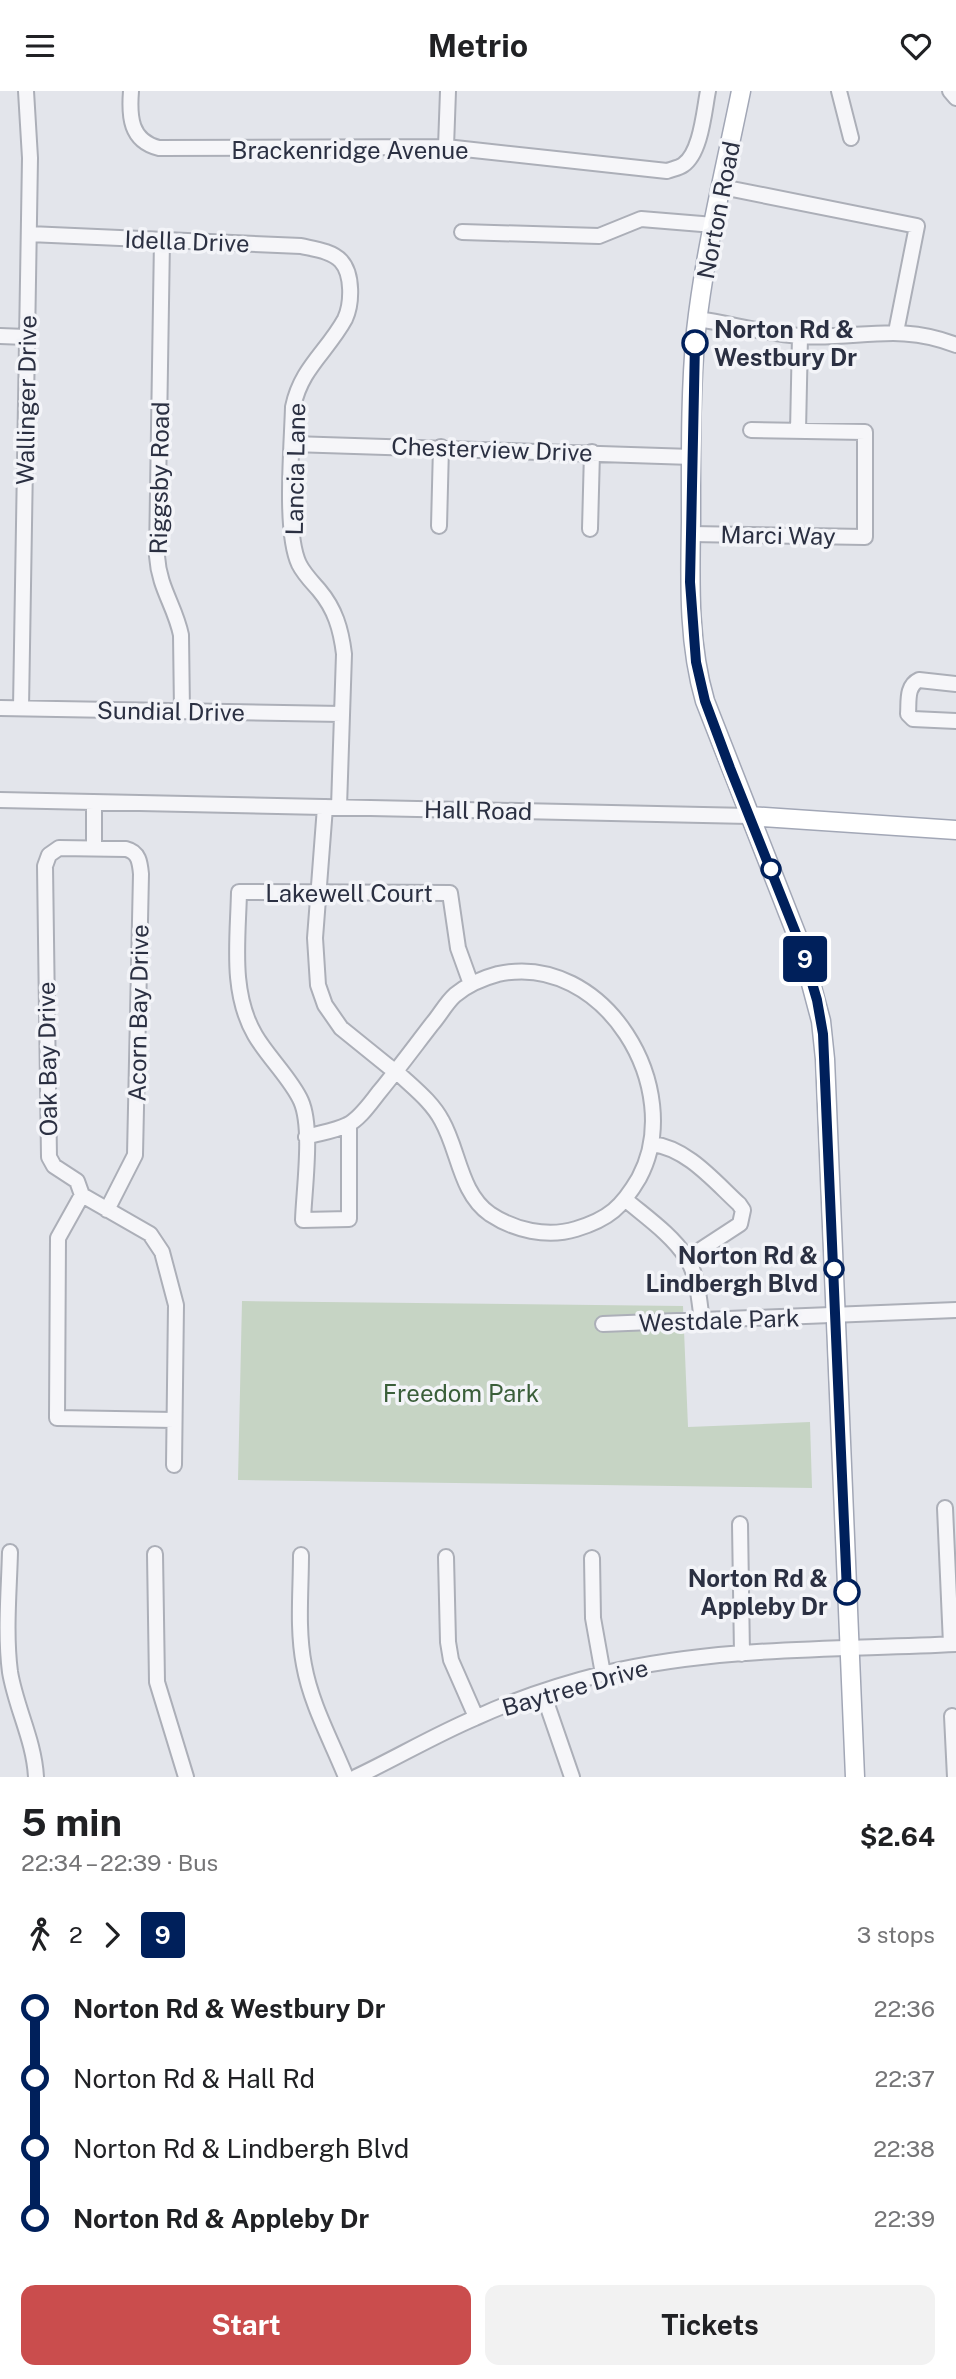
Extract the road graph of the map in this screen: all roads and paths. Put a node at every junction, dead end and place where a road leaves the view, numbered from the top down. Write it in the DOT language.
graph roads {
  1 [pos="26,91"];
  2 [pos="449,91"];
  3 [pos="708,91"];
  4 [pos="741,91"];
  5 [pos="839,91"];
  6 [pos="950,91"];
  7 [pos="131,96"];
  8 [pos="956,98"];
  9 [pos="851,138"];
  10 [pos="446,147"];
  11 [pos="722,187"];
  12 [pos="714,225"];
  13 [pos="462,232"];
  14 [pos="29,234"];
  15 [pos="162,240"];
  16 [pos="341,261"];
  17 [pos="698,319"];
  18 [pos="896,332"];
  19 [pos="0,336"];
  20 [pos="26,337"];
  21 [pos="800,337"];
  22 [pos="956,345"];
  23 [pos="751,430"];
  24 [pos="798,431"];
  25 [pos="292,444"];
  26 [pos="441,447"];
  27 [pos="592,452"];
  28 [pos="691,457"];
  29 [pos="439,526"];
  30 [pos="590,529"];
  31 [pos="691,534"];
  32 [pos="956,684"];
  33 [pos="0,708"];
  34 [pos="21,708"];
  35 [pos="182,711"];
  36 [pos="342,714"];
  37 [pos="956,721"];
  38 [pos="0,800"];
  39 [pos="94,802"];
  40 [pos="332,807"];
  41 [pos="749,816"];
  42 [pos="956,830"];
  43 [pos="93,848"];
  44 [pos="319,893"];
  45 [pos="471,984"];
  46 [pos="396,1072"];
  47 [pos="349,1125"];
  48 [pos="306,1137"];
  49 [pos="652,1144"];
  50 [pos="82,1195"];
  51 [pos="626,1200"];
  52 [pos="107,1210"];
  53 [pos="688,1258"];
  54 [pos="956,1310"];
  55 [pos="836,1315"];
  56 [pos="702,1321"];
  57 [pos="603,1324"];
  58 [pos="174,1420"];
  59 [pos="174,1465"];
  60 [pos="945,1508"];
  61 [pos="740,1524"];
  62 [pos="10,1552"];
  63 [pos="155,1554"];
  64 [pos="301,1555"];
  65 [pos="446,1557"];
  66 [pos="592,1558"];
  67 [pos="953,1644"];
  68 [pos="850,1649"];
  69 [pos="743,1654"];
  70 [pos="603,1674"];
  71 [pos="542,1693"];
  72 [pos="952,1716"];
  73 [pos="476,1717"];
  74 [pos="36,1777"];
  75 [pos="186,1777"];
  76 [pos="346,1777"];
  77 [pos="356,1777"];
  78 [pos="572,1777"];
  79 [pos="855,1777"];
  80 [pos="955,1777"];
  1 -- 14 [label="street, Wallinger Drive"];
  2 -- 10 [label="street"];
  3 -- 10 [label="street, Brackenridge Avenue"];
  4 -- 11 [label="main road, Norton Road"];
  5 -- 9 [label="street"];
  6 -- 8 [label="street"];
  7 -- 10 [label="street, Brackenridge Avenue"];
  11 -- 12 [label="main road, Norton Road"];
  11 -- 18 [label="street"];
  12 -- 13 [label="street"];
  12 -- 17 [label="main road, Norton Road"];
  14 -- 15 [label="street, Idella Drive"];
  14 -- 20 [label="street, Wallinger Drive"];
  15 -- 16 [label="street, Idella Drive"];
  15 -- 35 [label="street, Riggsby Road"];
  16 -- 25 [label="street, Lancia Lane"];
  17 -- 21 [label="street"];
  17 -- 28 [label="main road, Norton Road"];
  18 -- 21 [label="street"];
  18 -- 22 [label="street"];
  19 -- 20 [label="street"];
  20 -- 34 [label="street, Wallinger Drive"];
  21 -- 24 [label="street"];
  23 -- 24 [label="street"];
  24 -- 31 [label="street, Marci Way"];
  25 -- 26 [label="street, Chesterview Drive"];
  25 -- 36 [label="street, Lancia Lane"];
  26 -- 27 [label="street, Chesterview Drive"];
  26 -- 29 [label="street"];
  27 -- 28 [label="street, Chesterview Drive"];
  27 -- 30 [label="street"];
  28 -- 31 [label="main road, Norton Road"];
  31 -- 41 [label="main road, Norton Road"];
  32 -- 37 [label="street"];
  33 -- 34 [label="street, Sundial Drive"];
  34 -- 35 [label="street, Sundial Drive"];
  35 -- 36 [label="street, Sundial Drive"];
  36 -- 40 [label="street, Lancia Lane"];
  38 -- 39 [label="street, Hall Road"];
  39 -- 40 [label="street, Hall Road"];
  39 -- 43 [label="street"];
  40 -- 41 [label="street, Hall Road"];
  40 -- 44 [label="street, Lancia Lane"];
  41 -- 42 [label="main road, Hall Road"];
  41 -- 55 [label="main road, Norton Road"];
  43 -- 50 [label="street, Oak Bay Drive"];
  43 -- 52 [label="street, Acorn Bay Drive"];
  44 -- 45 [label="street, Lakewell Court"];
  44 -- 46 [label="street, Lancia Lane"];
  44 -- 48 [label="street, Lakewell Court"];
  45 -- 46 [label="street"];
  45 -- 49 [label="street"];
  46 -- 47 [label="street"];
  46 -- 51 [label="street, Lancia Lane"];
  47 -- 48 [label="street"];
  47 -- 48 [label="street"];
  49 -- 51 [label="street"];
  49 -- 53 [label="street"];
  50 -- 52 [label="street, Oak Bay Drive"];
  50 -- 58 [label="street"];
  51 -- 53 [label="street"];
  52 -- 58 [label="street, Oak Bay Drive"];
  53 -- 56 [label="street"];
  54 -- 55 [label="street, Westdale Park"];
  55 -- 56 [label="street, Westdale Park"];
  55 -- 68 [label="main road, Norton Road"];
  56 -- 57 [label="street, Westdale Park"];
  58 -- 59 [label="street, Oak Bay Drive"];
  60 -- 67 [label="street"];
  61 -- 69 [label="street"];
  62 -- 74 [label="street"];
  63 -- 75 [label="street"];
  64 -- 76 [label="street"];
  65 -- 73 [label="street"];
  66 -- 70 [label="street"];
  67 -- 68 [label="street, Baytree Drive"];
  68 -- 69 [label="street, Baytree Drive"];
  68 -- 79 [label="main road, Norton Road"];
  69 -- 70 [label="street, Baytree Drive"];
  70 -- 71 [label="street, Baytree Drive"];
  71 -- 73 [label="street, Baytree Drive"];
  71 -- 78 [label="street"];
  72 -- 80 [label="street"];
  73 -- 77 [label="street, Baytree Drive"];
}
